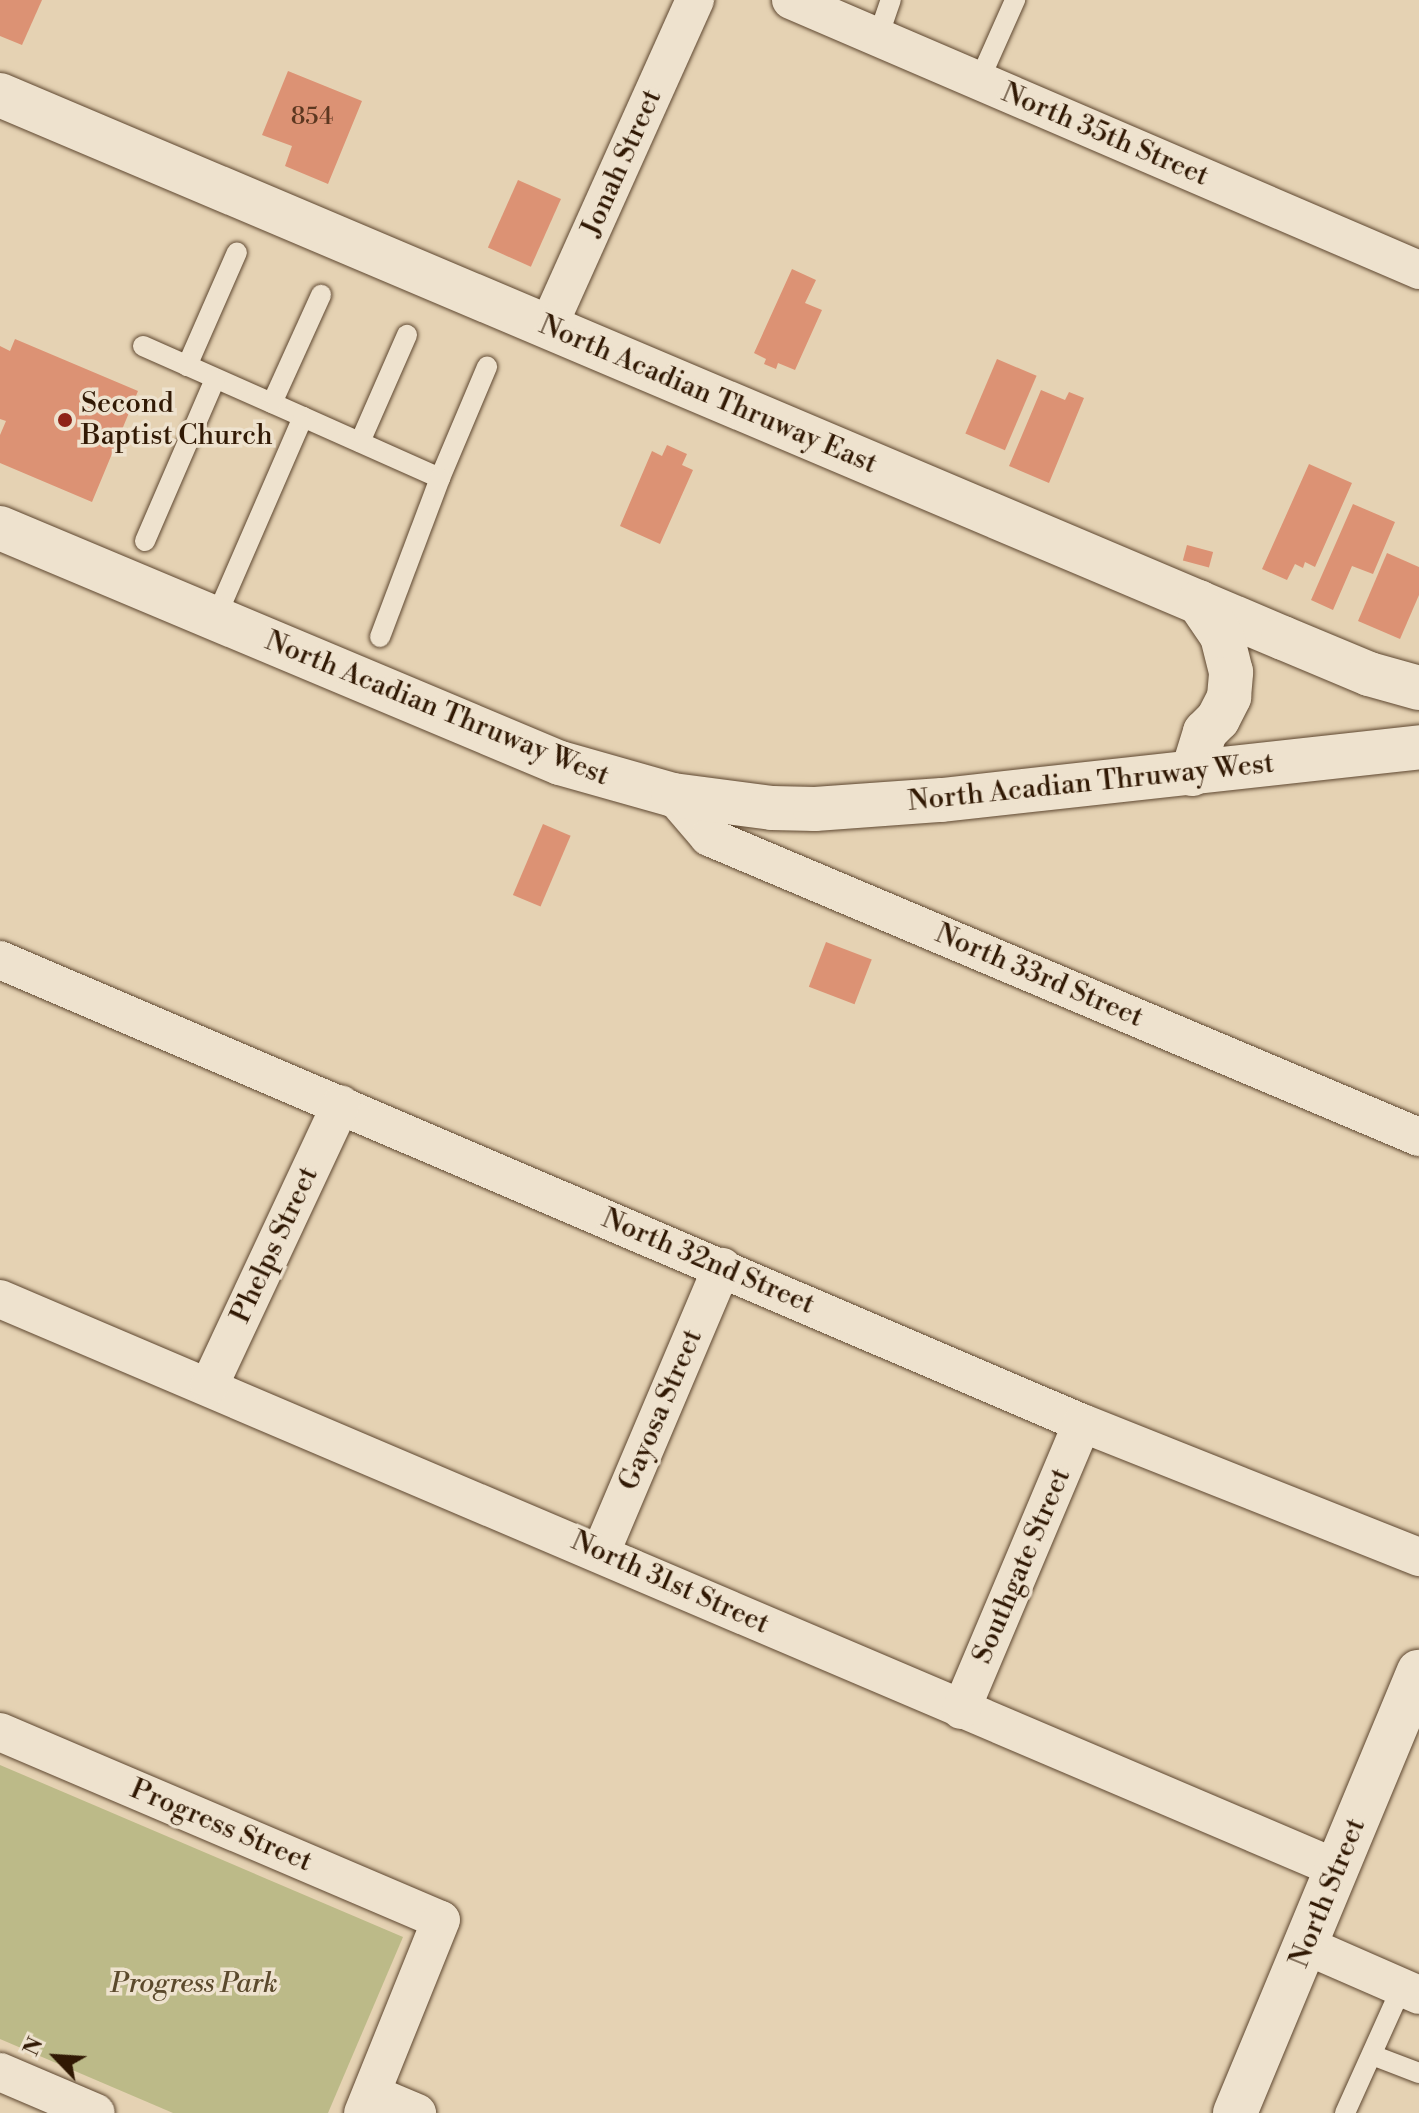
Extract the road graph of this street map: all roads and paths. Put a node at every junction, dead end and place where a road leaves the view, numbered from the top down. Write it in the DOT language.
graph roads {
  1 [pos="695,0"];
  2 [pos="791,0"];
  3 [pos="891,0"];
  4 [pos="1015,0"];
  5 [pos="878,37"];
  6 [pos="979,81"];
  7 [pos="0,95"];
  8 [pos="237,252"];
  9 [pos="1419,270"];
  10 [pos="321,295"];
  11 [pos="548,327"];
  12 [pos="407,335"];
  13 [pos="143,346"];
  14 [pos="187,366"];
  15 [pos="487,367"];
  16 [pos="215,379"];
  17 [pos="272,403"];
  18 [pos="303,417"];
  19 [pos="360,442"];
  20 [pos="440,478"];
  21 [pos="0,528"];
  22 [pos="145,541"];
  23 [pos="1199,602"];
  24 [pos="215,619"];
  25 [pos="380,637"];
  26 [pos="1419,688"];
  27 [pos="1419,747"];
  28 [pos="1192,774"];
  29 [pos="673,795"];
  30 [pos="0,960"];
  31 [pos="341,1104"];
  32 [pos="1419,1137"];
  33 [pos="722,1267"];
  34 [pos="0,1299"];
  35 [pos="209,1386"];
  36 [pos="1082,1423"];
  37 [pos="601,1552"];
  38 [pos="1419,1557"];
  39 [pos="1419,1672"];
  40 [pos="961,1710"];
  41 [pos="0,1732"];
  42 [pos="1338,1869"];
  43 [pos="1307,1946"];
  44 [pos="1410,1991"];
  45 [pos="1372,2055"];
  46 [pos="0,2072"];
  47 [pos="1419,2073"];
  48 [pos="367,2104"];
  49 [pos="96,2113"];
  50 [pos="417,2113"];
  51 [pos="1235,2113"];
  52 [pos="1345,2113"];
  1 -- 11 [label="street, Jonah Street"];
  2 -- 5 [label="street, North 35th Street"];
  3 -- 5 [label="lane"];
  4 -- 6 [label="lane"];
  5 -- 6 [label="street, North 35th Street"];
  6 -- 9 [label="street, North 35th Street"];
  7 -- 11 [label="street, North Acadian Thruway East"];
  8 -- 14 [label="lane"];
  10 -- 17 [label="lane"];
  11 -- 23 [label="street, North Acadian Thruway East"];
  12 -- 19 [label="lane"];
  13 -- 14 [label="lane"];
  14 -- 16 [label="lane"];
  15 -- 20 [label="lane"];
  16 -- 17 [label="lane"];
  16 -- 22 [label="lane"];
  17 -- 18 [label="lane"];
  18 -- 19 [label="lane"];
  18 -- 24 [label="lane"];
  19 -- 20 [label="lane"];
  20 -- 25 [label="lane"];
  21 -- 24 [label="street, North Acadian Thruway West"];
  23 -- 26 [label="street, North Acadian Thruway East"];
  23 -- 28 [label="street"];
  24 -- 29 [label="street, North Acadian Thruway West"];
  27 -- 28 [label="street, North Acadian Thruway West"];
  28 -- 29 [label="street, North Acadian Thruway West"];
  29 -- 32 [label="street, North 33rd Street"];
  30 -- 31 [label="street, North 32nd Street"];
  31 -- 33 [label="street, North 32nd Street"];
  31 -- 35 [label="street, Phelps Street"];
  33 -- 36 [label="street, North 32nd Street"];
  33 -- 37 [label="street, Gayosa Street"];
  34 -- 35 [label="street, North 31st Street"];
  35 -- 37 [label="street, North 31st Street"];
  36 -- 38 [label="street, North 32nd Street"];
  36 -- 40 [label="street, Southgate Street"];
  37 -- 40 [label="street, North 31st Street"];
  39 -- 42 [label="street, North Street"];
  40 -- 42 [label="street, North 31st Street"];
  41 -- 48 [label="street, Progress Street"];
  42 -- 43 [label="street, North Street"];
  43 -- 44 [label="street"];
  43 -- 51 [label="street, North Street"];
  44 -- 45 [label="lane"];
  45 -- 47 [label="lane"];
  45 -- 52 [label="lane"];
  46 -- 49 [label="street"];
  48 -- 50 [label="street"];
}
